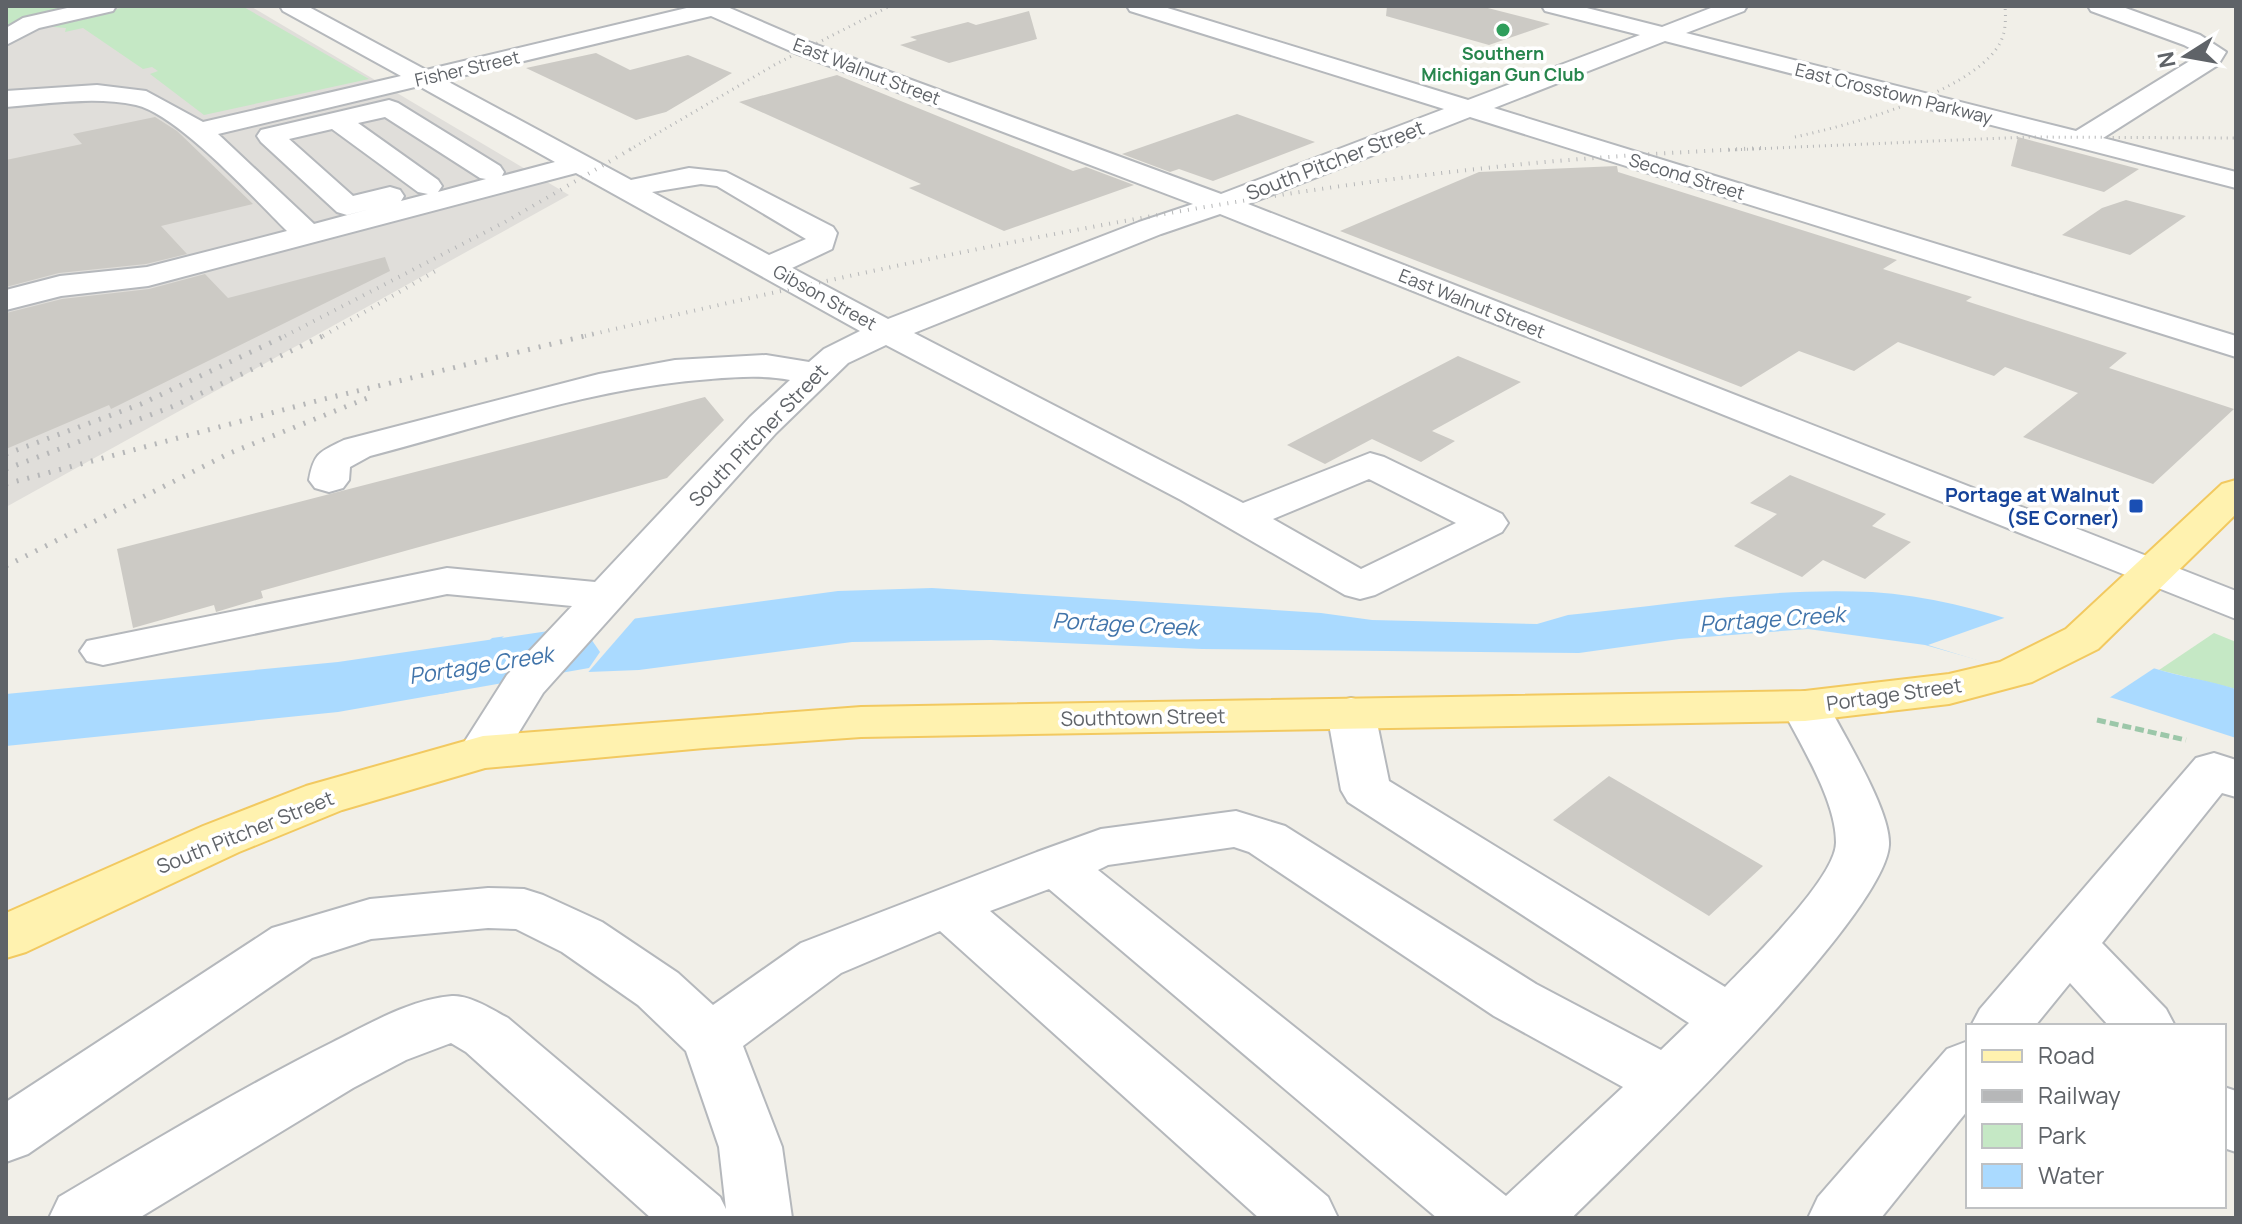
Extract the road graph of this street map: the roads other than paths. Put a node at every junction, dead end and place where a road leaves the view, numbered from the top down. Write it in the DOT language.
graph roads {
  1 [pos="105,6"];
  2 [pos="291,6"];
  3 [pos="1138,6"];
  4 [pos="1553,6"];
  5 [pos="1736,6"];
  6 [pos="2099,6"];
  7 [pos="710,8"];
  8 [pos="1663,35"];
  9 [pos="6,38"];
  10 [pos="10,69"];
  11 [pos="425,78"];
  12 [pos="12,98"];
  13 [pos="1469,109"];
  14 [pos="343,112"];
  15 [pos="210,129"];
  16 [pos="512,130"];
  17 [pos="2081,140"];
  18 [pos="452,145"];
  19 [pos="579,164"];
  20 [pos="2236,180"];
  21 [pos="428,186"];
  22 [pos="628,190"];
  23 [pos="1222,204"];
  24 [pos="309,235"];
  25 [pos="769,266"];
  26 [pos="6,300"];
  27 [pos="886,332"];
  28 [pos="2236,347"];
  29 [pos="815,374"];
  30 [pos="329,480"];
  31 [pos="2235,495"];
  32 [pos="1241,518"];
  33 [pos="2151,573"];
  34 [pos="2236,606"];
  35 [pos="592,610"];
  36 [pos="103,651"];
  37 [pos="1805,706"];
  38 [pos="1351,713"];
  39 [pos="483,752"];
  40 [pos="2236,780"];
  41 [pos="1056,865"];
  42 [pos="948,906"];
  43 [pos="6,937"];
  44 [pos="2069,945"];
  45 [pos="1730,1019"];
  46 [pos="2003,1024"];
  47 [pos="2143,1024"];
  48 [pos="710,1038"];
  49 [pos="1966,1068"];
  50 [pos="1667,1082"];
  51 [pos="6,1135"];
  52 [pos="82,1218"];
  53 [pos="697,1218"];
  54 [pos="759,1218"];
  55 [pos="1305,1218"];
  56 [pos="1485,1218"];
  57 [pos="1528,1218"];
  58 [pos="1841,1218"];
  1 -- 9 [label="street"];
  2 -- 11 [label="street, Gibson Street"];
  3 -- 13 [label="street, Second Street"];
  4 -- 8 [label="street, East Crosstown Parkway"];
  5 -- 8 [label="street, South Pitcher Street"];
  6 -- 17 [label="street"];
  7 -- 11 [label="street, Fisher Street"];
  7 -- 23 [label="street, East Walnut Street"];
  8 -- 13 [label="street, South Pitcher Street"];
  8 -- 17 [label="street, East Crosstown Parkway"];
  10 -- 12 [label="street"];
  11 -- 14 [label="street, Fisher Street"];
  11 -- 16 [label="street, Gibson Street"];
  12 -- 15 [label="street"];
  13 -- 23 [label="street, South Pitcher Street"];
  13 -- 28 [label="street, Second Street"];
  14 -- 15 [label="street, Fisher Street"];
  14 -- 18 [label="street"];
  14 -- 21 [label="street"];
  14 -- 21 [label="street"];
  15 -- 24 [label="street"];
  16 -- 18 [label="street"];
  16 -- 19 [label="street, Gibson Street"];
  17 -- 20 [label="street, East Crosstown Parkway"];
  18 -- 21 [label="street"];
  19 -- 22 [label="street, Gibson Street"];
  19 -- 24 [label="street"];
  22 -- 25 [label="street, Gibson Street"];
  22 -- 25 [label="street"];
  23 -- 27 [label="street, South Pitcher Street"];
  23 -- 33 [label="street, East Walnut Street"];
  24 -- 26 [label="street"];
  25 -- 27 [label="street, Gibson Street"];
  27 -- 29 [label="street, South Pitcher Street"];
  27 -- 32 [label="street, Gibson Street"];
  29 -- 30 [label="street"];
  29 -- 35 [label="street, South Pitcher Street"];
  31 -- 33 [label="main road, Portage Street"];
  32 -- 32 [label="street, Gibson Street"];
  33 -- 34 [label="street, East Walnut Street"];
  33 -- 37 [label="main road, Portage Street"];
  35 -- 36 [label="street"];
  35 -- 39 [label="street, South Pitcher Street"];
  37 -- 38 [label="main road, Southtown Street"];
  37 -- 45 [label="street, Portage Street"];
  38 -- 39 [label="main road, Southtown Street"];
  38 -- 45 [label="street"];
  39 -- 43 [label="main road, South Pitcher Street"];
  40 -- 44 [label="street"];
  41 -- 42 [label="street"];
  41 -- 50 [label="street"];
  41 -- 56 [label="street"];
  42 -- 48 [label="street"];
  42 -- 55 [label="street"];
  44 -- 46 [label="street"];
  44 -- 47 [label="street"];
  45 -- 50 [label="street, Portage Street"];
  48 -- 51 [label="street"];
  48 -- 54 [label="street"];
  49 -- 58 [label="street"];
  50 -- 57 [label="street, Portage Street"];
  52 -- 53 [label="street"];
}
